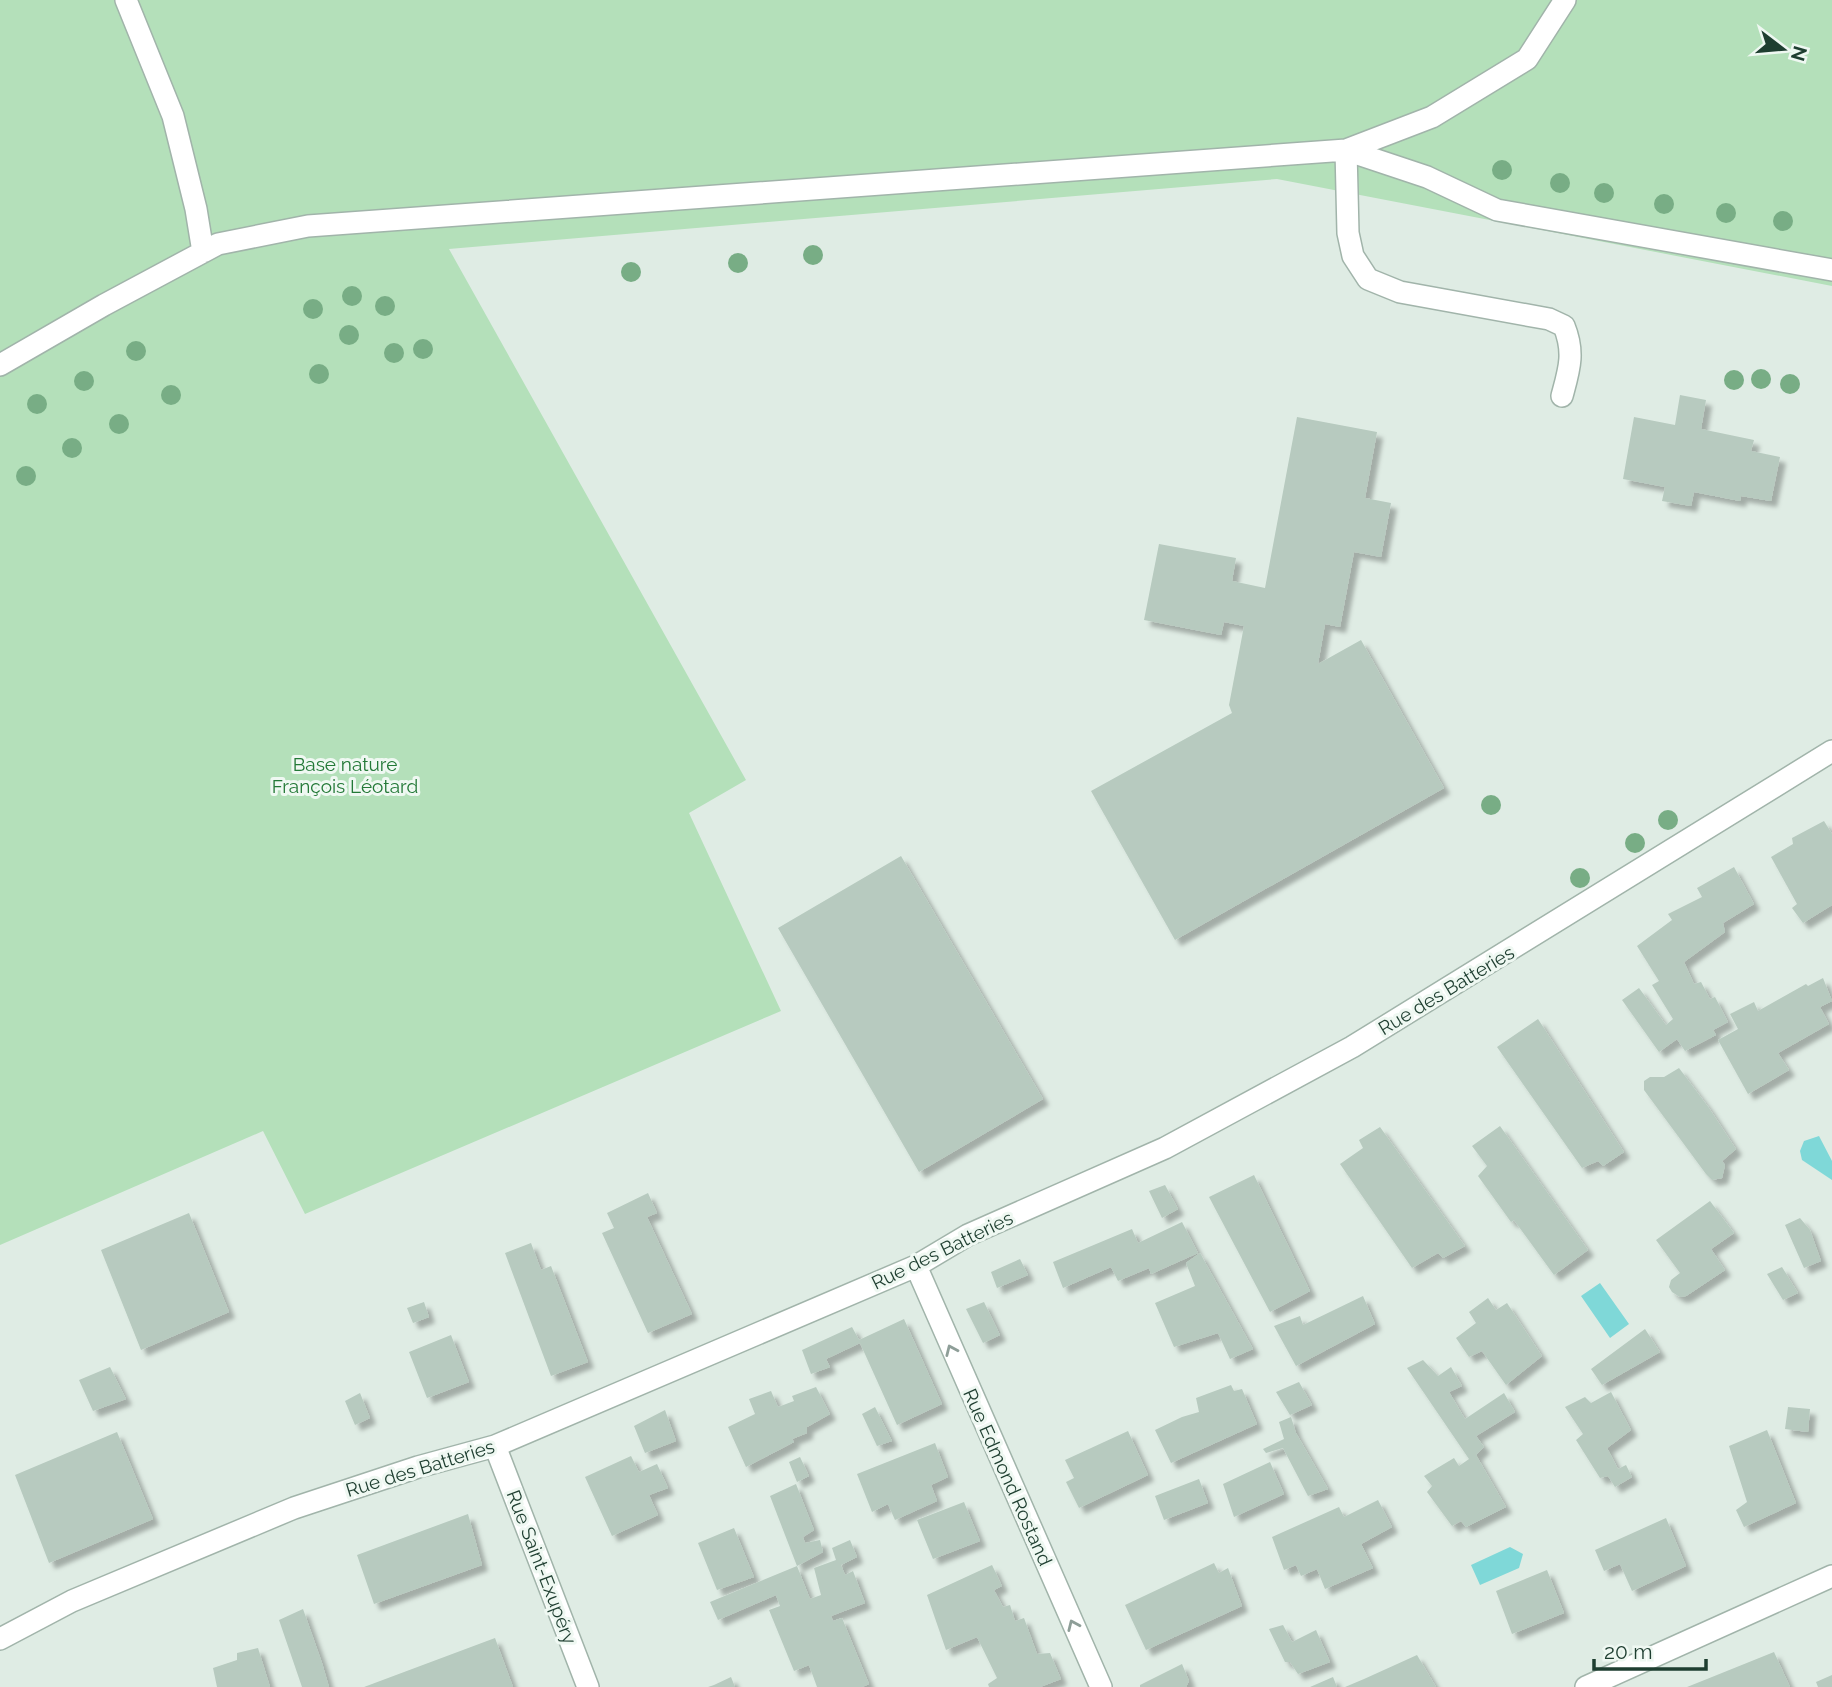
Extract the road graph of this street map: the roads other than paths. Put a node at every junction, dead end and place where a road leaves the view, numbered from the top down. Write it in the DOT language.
graph roads {
  1 [pos="127,0"];
  2 [pos="1565,0"];
  3 [pos="1346,150"];
  4 [pos="203,252"];
  5 [pos="1832,270"];
  6 [pos="0,365"];
  7 [pos="1562,396"];
  8 [pos="1832,751"];
  9 [pos="916,1266"];
  10 [pos="495,1446"];
  11 [pos="1832,1576"];
  12 [pos="0,1639"];
  13 [pos="1616,1681"];
  14 [pos="588,1687"];
  15 [pos="1101,1687"];
  16 [pos="1586,1687"];
  1 -- 4 [label="street"];
  2 -- 3 [label="street"];
  3 -- 4 [label="street"];
  3 -- 5 [label="street"];
  3 -- 7 [label="street"];
  4 -- 6 [label="street"];
  8 -- 9 [label="street, Rue des Batteries"];
  9 -- 10 [label="street, Rue des Batteries"];
  15 -- 9 [label="street, Rue Edmond Rostand, one-way"];
  10 -- 12 [label="street, Rue des Batteries"];
  10 -- 14 [label="street, Rue Saint-Exupéry"];
  11 -- 13 [label="street"];
  13 -- 16 [label="street"];
}
